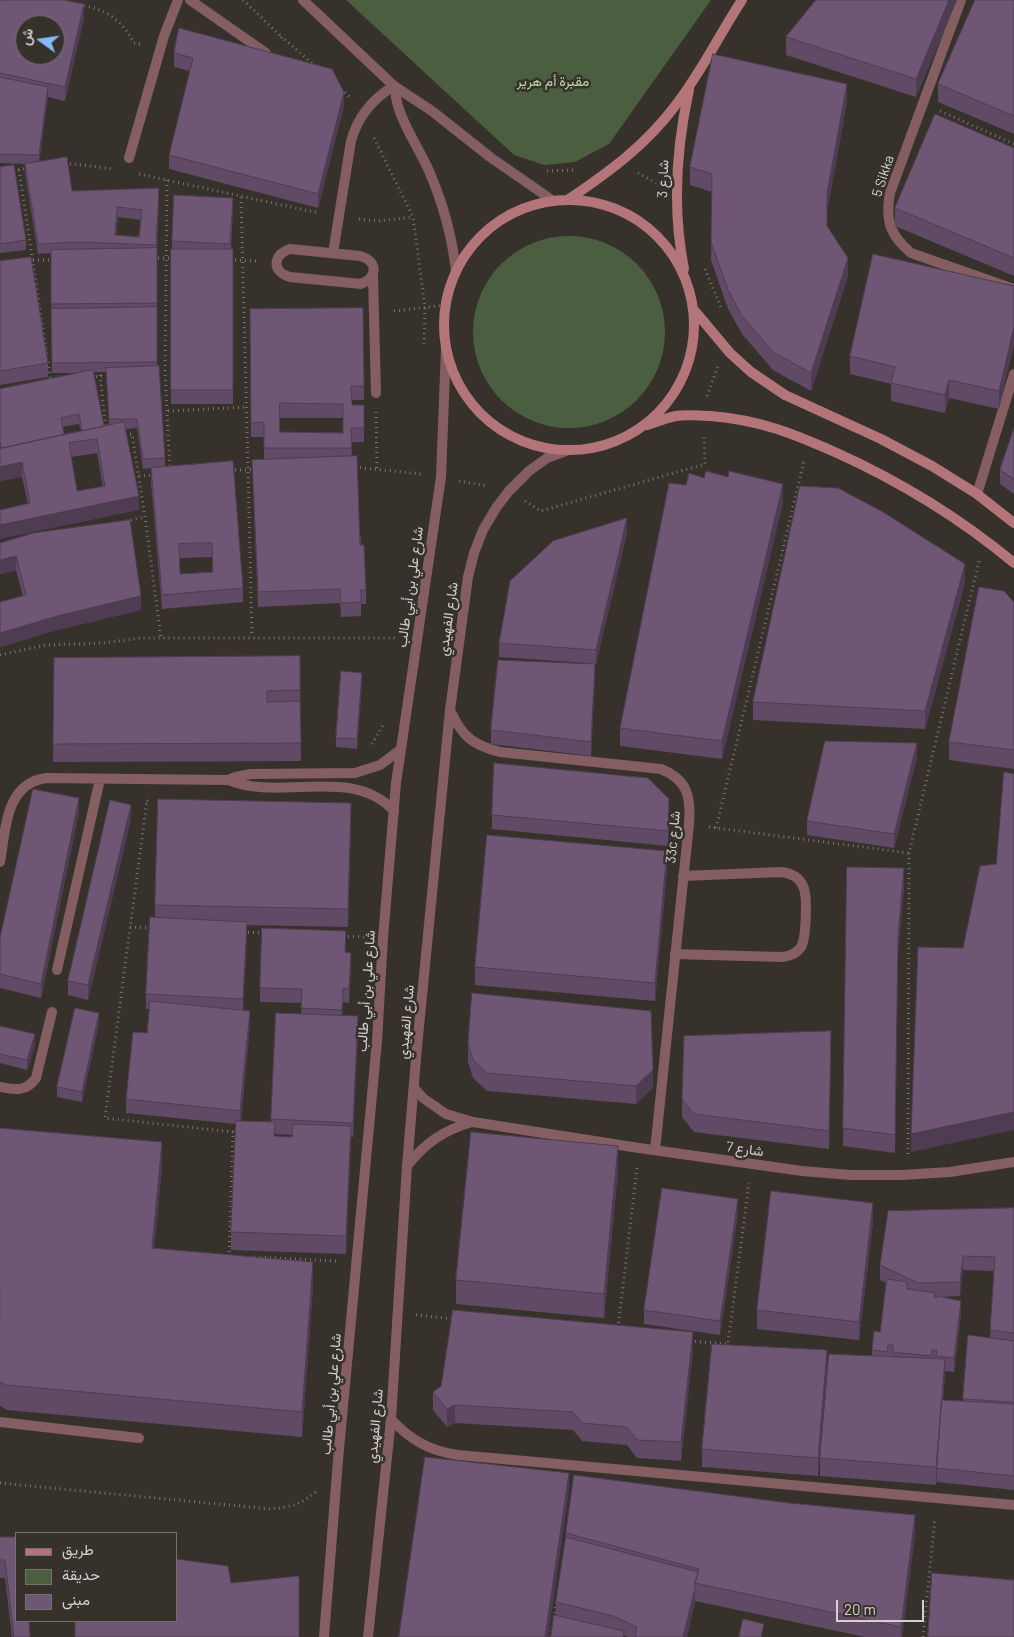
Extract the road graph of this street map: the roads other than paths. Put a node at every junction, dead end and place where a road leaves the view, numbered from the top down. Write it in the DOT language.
graph roads {
  1 [pos="178,0"];
  2 [pos="190,0"];
  3 [pos="302,0"];
  4 [pos="742,0"];
  5 [pos="961,0"];
  6 [pos="266,53"];
  7 [pos="691,83"];
  8 [pos="394,86"];
  9 [pos="128,158"];
  10 [pos="570,199"];
  11 [pos="552,200"];
  12 [pos="333,253"];
  13 [pos="456,271"];
  14 [pos="373,276"];
  15 [pos="685,277"];
  16 [pos="1014,289"];
  17 [pos="694,310"];
  18 [pos="446,348"];
  19 [pos="1014,374"];
  20 [pos="376,392"];
  21 [pos="646,425"];
  22 [pos="566,451"];
  23 [pos="976,494"];
  24 [pos="1014,523"];
  25 [pos="1014,563"];
  26 [pos="450,710"];
  27 [pos="400,750"];
  28 [pos="100,779"];
  29 [pos="228,780"];
  30 [pos="394,811"];
  31 [pos="0,862"];
  32 [pos="683,876"];
  33 [pos="675,954"];
  34 [pos="57,970"];
  35 [pos="52,1012"];
  36 [pos="0,1087"];
  37 [pos="414,1088"];
  38 [pos="473,1122"];
  39 [pos="654,1150"];
  40 [pos="1014,1162"];
  41 [pos="407,1166"];
  42 [pos="391,1419"];
  43 [pos="0,1422"];
  44 [pos="139,1438"];
  45 [pos="1014,1505"];
  46 [pos="324,1637"];
  47 [pos="368,1637"];
  1 -- 9 [label="street"];
  2 -- 6 [label="street"];
  3 -- 8 [label="street"];
  4 -- 7 [label="main road, شارع 3"];
  5 -- 16 [label="street, 5 Sikka"];
  7 -- 10 [label="main road, شارع 3"];
  7 -- 15 [label="main road, شارع 3"];
  8 -- 11 [label="street"];
  8 -- 12 [label="street"];
  8 -- 13 [label="street"];
  10 -- 11 [label="main road"];
  10 -- 15 [label="main road"];
  11 -- 13 [label="main road"];
  12 -- 14 [label="street"];
  12 -- 14 [label="street"];
  13 -- 18 [label="main road"];
  14 -- 20 [label="street"];
  15 -- 17 [label="main road"];
  17 -- 21 [label="main road"];
  17 -- 23 [label="main road"];
  18 -- 22 [label="main road"];
  18 -- 27 [label="street, شارع علي بن أبي طالب"];
  19 -- 23 [label="street"];
  21 -- 22 [label="main road"];
  21 -- 25 [label="main road"];
  22 -- 26 [label="street, شارع الفهيدي"];
  23 -- 24 [label="main road"];
  26 -- 32 [label="street, 33c شارع"];
  26 -- 37 [label="street, شارع الفهيدي"];
  27 -- 29 [label="street"];
  27 -- 30 [label="street, شارع علي بن أبي طالب"];
  28 -- 29 [label="street"];
  28 -- 31 [label="street"];
  28 -- 34 [label="street"];
  29 -- 30 [label="street"];
  30 -- 46 [label="street, شارع علي بن أبي طالب"];
  32 -- 33 [label="street, 33c شارع"];
  32 -- 33 [label="street"];
  33 -- 39 [label="street, 33c شارع"];
  35 -- 36 [label="street"];
  37 -- 38 [label="street, شارع 7"];
  37 -- 41 [label="street, شارع الفهيدي"];
  38 -- 39 [label="street, شارع 7"];
  38 -- 41 [label="street, شارع 7"];
  39 -- 40 [label="street, شارع 7"];
  41 -- 42 [label="street, شارع الفهيدي"];
  42 -- 45 [label="street"];
  42 -- 47 [label="street, شارع الفهيدي"];
  43 -- 44 [label="street"];
}
